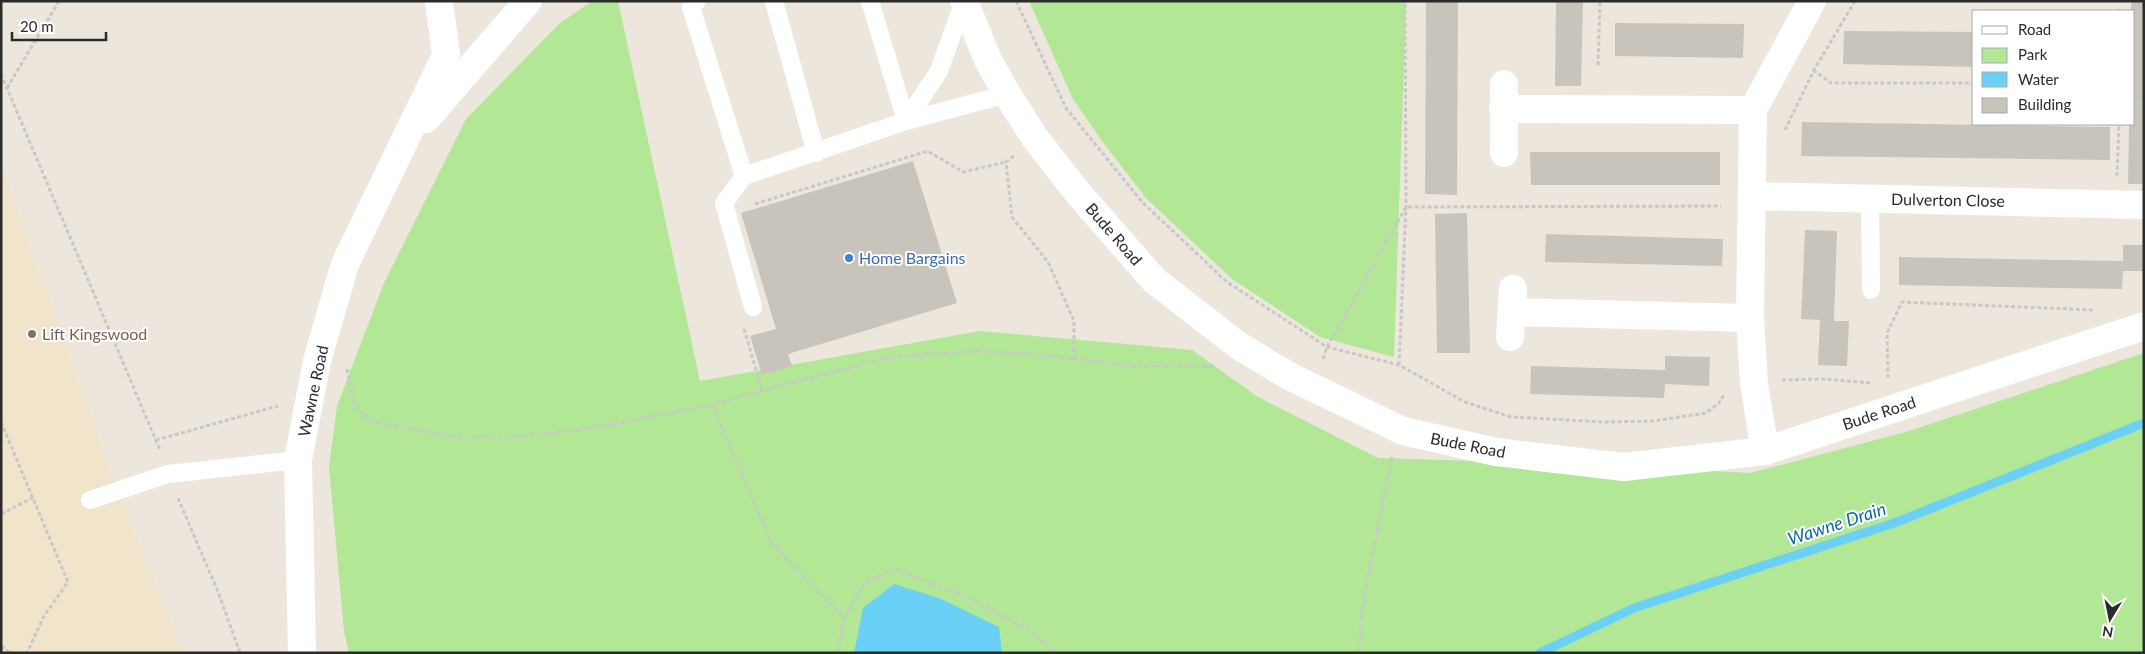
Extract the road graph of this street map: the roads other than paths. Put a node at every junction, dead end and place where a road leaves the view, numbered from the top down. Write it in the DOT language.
graph roads {
  1 [pos="439,1"];
  2 [pos="528,1"];
  3 [pos="697,1"];
  4 [pos="774,1"];
  5 [pos="870,1"];
  6 [pos="964,1"];
  7 [pos="1812,1"];
  8 [pos="1007,94"];
  9 [pos="1753,110"];
  10 [pos="906,121"];
  11 [pos="404,145"];
  12 [pos="816,152"];
  13 [pos="1504,153"];
  14 [pos="744,176"];
  15 [pos="1870,198"];
  16 [pos="1751,201"];
  17 [pos="2144,205"];
  18 [pos="1871,290"];
  19 [pos="753,307"];
  20 [pos="1512,312"];
  21 [pos="1750,318"];
  22 [pos="2144,326"];
  23 [pos="1765,451"];
  24 [pos="298,460"];
  25 [pos="90,500"];
  26 [pos="302,653"];
  1 -- 11 [label="street, Wawne Road"];
  2 -- 11 [label="street, Wawne Road"];
  3 -- 14 [label="lane"];
  4 -- 12 [label="lane"];
  5 -- 10 [label="lane"];
  6 -- 8 [label="street, Bude Road"];
  6 -- 10 [label="lane"];
  7 -- 9 [label="street"];
  8 -- 10 [label="lane"];
  8 -- 23 [label="street, Bude Road"];
  9 -- 13 [label="street"];
  9 -- 16 [label="street"];
  10 -- 12 [label="lane"];
  11 -- 24 [label="street, Wawne Road"];
  12 -- 14 [label="lane"];
  14 -- 19 [label="lane"];
  15 -- 16 [label="street, Dulverton Close"];
  15 -- 17 [label="street, Dulverton Close"];
  15 -- 18 [label="lane"];
  16 -- 21 [label="street"];
  20 -- 21 [label="street"];
  21 -- 23 [label="street"];
  22 -- 23 [label="street, Bude Road"];
  24 -- 25 [label="lane"];
  24 -- 26 [label="street, Wawne Road"];
}
